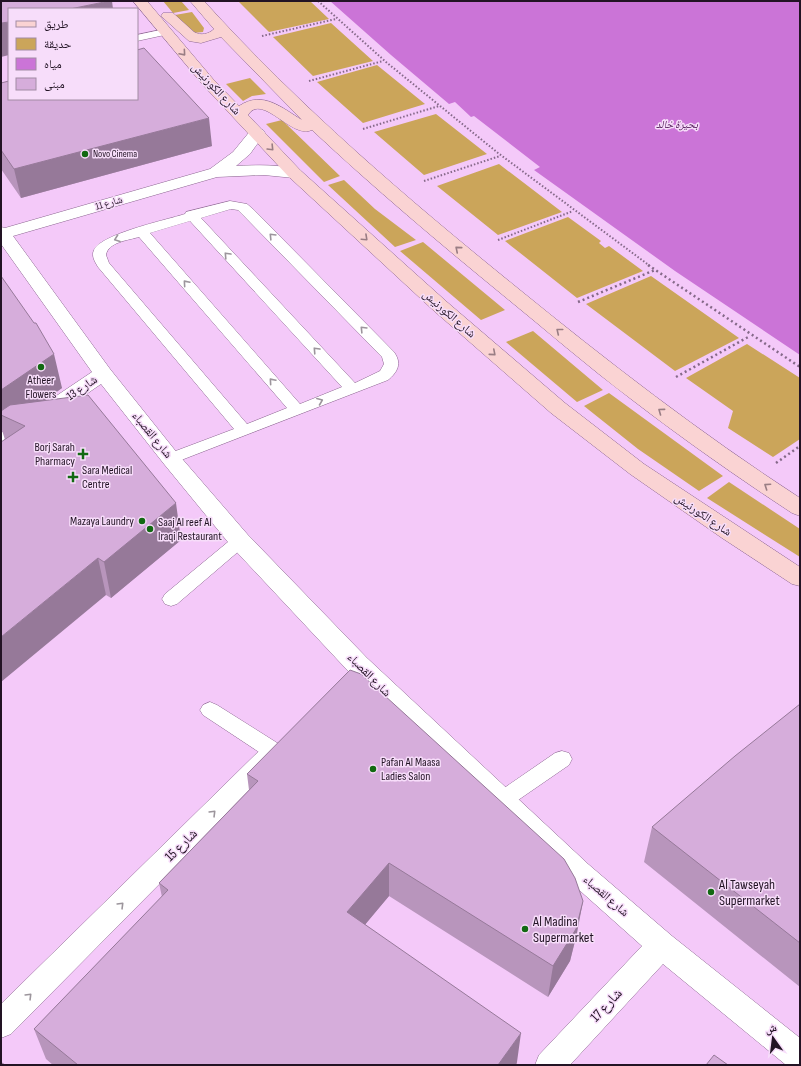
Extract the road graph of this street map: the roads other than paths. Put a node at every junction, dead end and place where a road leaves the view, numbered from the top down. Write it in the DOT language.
graph roads {
  1 [pos="197,1"];
  2 [pos="145,6"];
  3 [pos="221,28"];
  4 [pos="166,32"];
  5 [pos="138,38"];
  6 [pos="240,115"];
  7 [pos="320,128"];
  8 [pos="256,133"];
  9 [pos="216,172"];
  10 [pos="294,173"];
  11 [pos="191,215"];
  12 [pos="141,231"];
  13 [pos="2,233"];
  14 [pos="103,373"];
  15 [pos="352,389"];
  16 [pos="297,410"];
  17 [pos="245,431"];
  18 [pos="1,443"];
  19 [pos="172,459"];
  20 [pos="800,508"];
  21 [pos="240,541"];
  22 [pos="800,578"];
  23 [pos="171,599"];
  24 [pos="210,710"];
  25 [pos="283,744"];
  26 [pos="562,759"];
  27 [pos="501,801"];
  28 [pos="662,945"];
  29 [pos="1,1024"];
  30 [pos="800,1057"];
  31 [pos="550,1065"];
  1 -- 3 [label="main road"];
  2 -- 3 [label="main road"];
  2 -- 4 [label="main road, شارع الكورنيش"];
  3 -- 7 [label="main road"];
  4 -- 5 [label="lane"];
  4 -- 6 [label="main road, شارع الكورنيش, one-way"];
  6 -- 7 [label="main road"];
  6 -- 8 [label="main road, شارع الكورنيش"];
  20 -- 7 [label="main road, one-way"];
  8 -- 9 [label="street, شارع 11"];
  8 -- 10 [label="main road, شارع الكورنيش, one-way"];
  9 -- 10 [label="street, شارع 11"];
  9 -- 13 [label="street, شارع 11"];
  10 -- 22 [label="main road, شارع الكورنيش, one-way"];
  11 -- 12 [label="lane"];
  15 -- 11 [label="lane, one-way"];
  15 -- 11 [label="lane, one-way"];
  16 -- 12 [label="lane, one-way"];
  12 -- 17 [label="lane, one-way"];
  13 -- 14 [label="street, شارع القصباء"];
  14 -- 18 [label="street, شارع 13"];
  14 -- 19 [label="street, شارع القصباء"];
  16 -- 15 [label="lane, one-way"];
  16 -- 17 [label="lane"];
  17 -- 19 [label="lane"];
  19 -- 21 [label="street, شارع القصباء"];
  21 -- 23 [label="lane"];
  21 -- 27 [label="street, شارع القصباء"];
  24 -- 25 [label="lane"];
  29 -- 25 [label="street, شارع 15, one-way"];
  26 -- 27 [label="lane"];
  27 -- 28 [label="street, شارع القصباء"];
  28 -- 30 [label="street, شارع القصباء"];
  28 -- 31 [label="street, شارع 17"];
}
